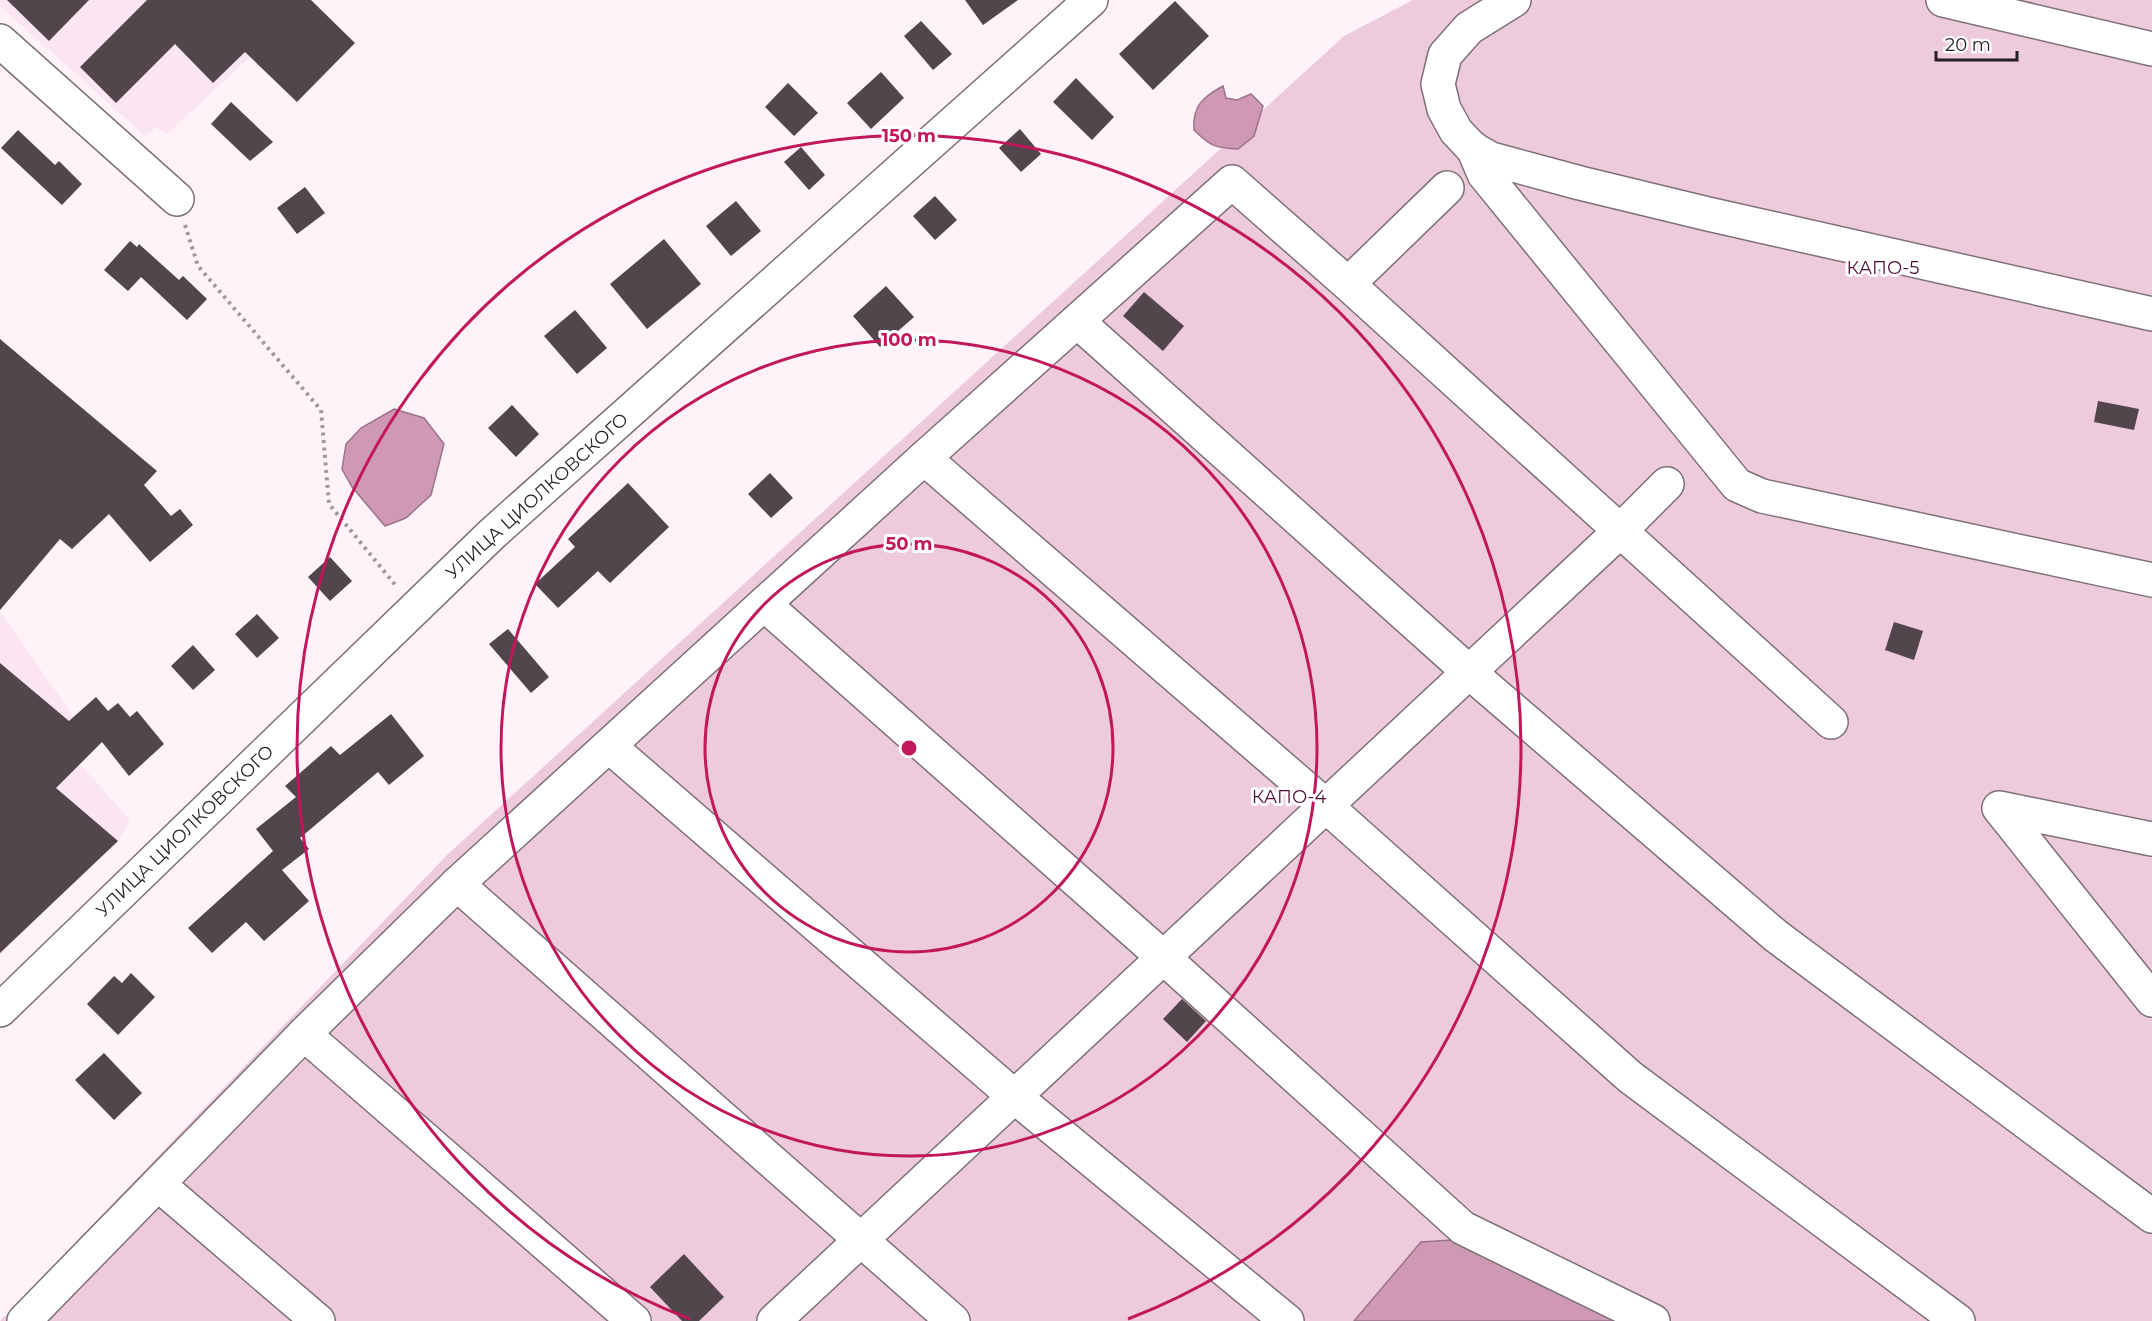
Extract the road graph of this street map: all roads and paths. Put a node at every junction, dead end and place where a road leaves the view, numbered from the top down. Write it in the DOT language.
graph roads {
  1 [pos="1091,0"];
  2 [pos="1514,0"];
  3 [pos="1943,0"];
  4 [pos="0,41"];
  5 [pos="2152,49"];
  6 [pos="1473,148"];
  7 [pos="1447,188"];
  8 [pos="177,199"];
  9 [pos="1348,284"];
  10 [pos="2152,314"];
  11 [pos="1077,321"];
  12 [pos="924,458"];
  13 [pos="1667,484"];
  14 [pos="1619,532"];
  15 [pos="2152,580"];
  16 [pos="764,604"];
  17 [pos="415,609"];
  18 [pos="1469,672"];
  19 [pos="1831,722"];
  20 [pos="609,746"];
  21 [pos="1326,806"];
  22 [pos="2152,839"];
  23 [pos="457,884"];
  24 [pos="1164,958"];
  25 [pos="2152,1000"];
  26 [pos="0,1010"];
  27 [pos="304,1034"];
  28 [pos="1015,1097"];
  29 [pos="158,1185"];
  30 [pos="2152,1216"];
  31 [pos="861,1241"];
  32 [pos="24,1321"];
  33 [pos="318,1321"];
  34 [pos="634,1321"];
  35 [pos="774,1321"];
  36 [pos="953,1321"];
  37 [pos="1287,1321"];
  38 [pos="1653,1321"];
  39 [pos="1958,1321"];
  1 -- 17 [label="street, УЛИЦА ЦИОЛКОВСКОГО"];
  2 -- 6 [label="street"];
  3 -- 5 [label="street"];
  4 -- 8 [label="street"];
  6 -- 10 [label="street"];
  6 -- 15 [label="street"];
  7 -- 9 [label="street"];
  8 -- 17 [label="path"];
  9 -- 11 [label="street"];
  9 -- 14 [label="street"];
  11 -- 12 [label="street"];
  11 -- 18 [label="street"];
  12 -- 16 [label="street"];
  12 -- 21 [label="street"];
  13 -- 14 [label="street"];
  14 -- 18 [label="street"];
  14 -- 19 [label="street"];
  16 -- 20 [label="street"];
  16 -- 24 [label="street"];
  17 -- 26 [label="street, УЛИЦА ЦИОЛКОВСКОГО"];
  18 -- 21 [label="street"];
  18 -- 30 [label="street"];
  20 -- 23 [label="street"];
  20 -- 28 [label="street"];
  21 -- 24 [label="street"];
  21 -- 39 [label="street"];
  22 -- 25 [label="street"];
  23 -- 27 [label="street"];
  23 -- 31 [label="street"];
  24 -- 28 [label="street"];
  24 -- 38 [label="street"];
  27 -- 29 [label="street"];
  27 -- 34 [label="street"];
  28 -- 31 [label="street"];
  28 -- 37 [label="street"];
  29 -- 32 [label="street"];
  29 -- 33 [label="street"];
  31 -- 35 [label="street"];
  31 -- 36 [label="street"];
}
